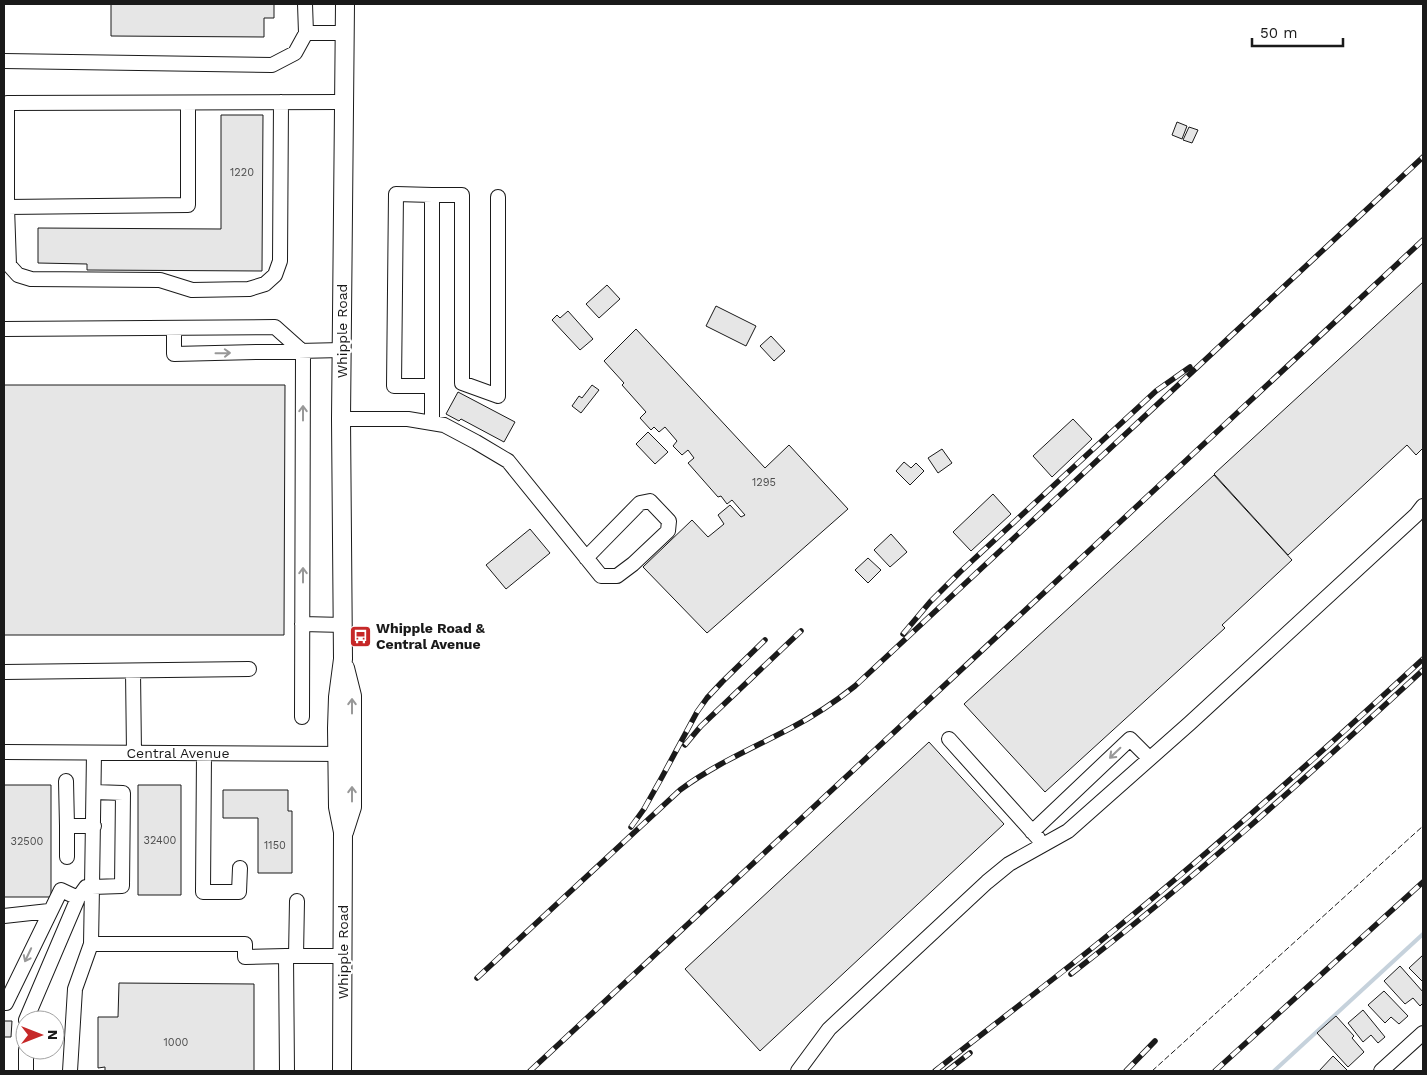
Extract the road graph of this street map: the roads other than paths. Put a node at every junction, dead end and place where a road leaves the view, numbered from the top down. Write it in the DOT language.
graph roads {
  1 [pos="306,4"];
  2 [pos="344,4"];
  3 [pos="306,33"];
  4 [pos="344,34"];
  5 [pos="4,61"];
  6 [pos="188,102"];
  7 [pos="281,102"];
  8 [pos="343,102"];
  9 [pos="432,195"];
  10 [pos="498,196"];
  11 [pos="7,206"];
  12 [pos="174,328"];
  13 [pos="4,329"];
  14 [pos="342,350"];
  15 [pos="303,352"];
  16 [pos="432,386"];
  17 [pos="341,419"];
  18 [pos="432,423"];
  19 [pos="1423,506"];
  20 [pos="586,558"];
  21 [pos="302,624"];
  22 [pos="344,625"];
  23 [pos="249,669"];
  24 [pos="4,672"];
  25 [pos="133,672"];
  26 [pos="302,717"];
  27 [pos="949,739"];
  28 [pos="4,752"];
  29 [pos="94,753"];
  30 [pos="134,753"];
  31 [pos="204,754"];
  32 [pos="345,754"];
  33 [pos="1149,758"];
  34 [pos="66,781"];
  35 [pos="94,792"];
  36 [pos="67,826"];
  37 [pos="94,826"];
  38 [pos="1032,832"];
  39 [pos="1043,844"];
  40 [pos="66,857"];
  41 [pos="240,868"];
  42 [pos="92,887"];
  43 [pos="78,898"];
  44 [pos="297,901"];
  45 [pos="49,911"];
  46 [pos="4,916"];
  47 [pos="91,944"];
  48 [pos="291,956"];
  49 [pos="342,956"];
  50 [pos="4,1002"];
  51 [pos="30,1010"];
  52 [pos="1423,1033"];
  53 [pos="70,1071"];
  54 [pos="287,1071"];
  55 [pos="342,1071"];
  56 [pos="798,1071"];
  57 [pos="1381,1071"];
  1 -- 3 [label="street"];
  2 -- 4 [label="main road, Whipple Road"];
  3 -- 4 [label="street"];
  3 -- 5 [label="street"];
  4 -- 8 [label="main road, Whipple Road"];
  6 -- 7 [label="street"];
  6 -- 11 [label="street"];
  6 -- 11 [label="street"];
  7 -- 8 [label="street"];
  7 -- 11 [label="street"];
  8 -- 14 [label="main road, Whipple Road"];
  9 -- 10 [label="street"];
  9 -- 16 [label="street"];
  9 -- 16 [label="street"];
  12 -- 13 [label="street"];
  12 -- 15 [label="street"];
  12 -- 15 [label="street, one-way"];
  14 -- 15 [label="street"];
  14 -- 17 [label="main road, Whipple Road"];
  21 -- 15 [label="street, one-way"];
  16 -- 18 [label="street"];
  17 -- 18 [label="street"];
  17 -- 22 [label="main road, Whipple Road"];
  18 -- 20 [label="street"];
  19 -- 33 [label="street"];
  20 -- 20 [label="street"];
  21 -- 22 [label="street"];
  21 -- 26 [label="street"];
  22 -- 32 [label="main road, Whipple Road"];
  23 -- 25 [label="street"];
  24 -- 25 [label="street"];
  25 -- 30 [label="street"];
  27 -- 38 [label="street"];
  28 -- 29 [label="street, Central Avenue"];
  29 -- 30 [label="street, Central Avenue"];
  29 -- 35 [label="street"];
  30 -- 31 [label="street, Central Avenue"];
  31 -- 32 [label="street, Central Avenue"];
  31 -- 41 [label="street"];
  32 -- 49 [label="main road, Whipple Road"];
  33 -- 38 [label="street, one-way"];
  33 -- 39 [label="street"];
  34 -- 36 [label="street"];
  35 -- 37 [label="street"];
  35 -- 42 [label="street"];
  36 -- 37 [label="street"];
  36 -- 40 [label="street"];
  37 -- 42 [label="street"];
  38 -- 39 [label="street"];
  39 -- 56 [label="street"];
  42 -- 43 [label="street"];
  42 -- 47 [label="street"];
  43 -- 45 [label="street"];
  43 -- 51 [label="street"];
  44 -- 48 [label="street"];
  45 -- 46 [label="street"];
  45 -- 50 [label="street, one-way"];
  47 -- 48 [label="street"];
  47 -- 53 [label="street"];
  48 -- 49 [label="street"];
  48 -- 54 [label="street"];
  49 -- 55 [label="main road, Whipple Road"];
  52 -- 57 [label="street"];
}
